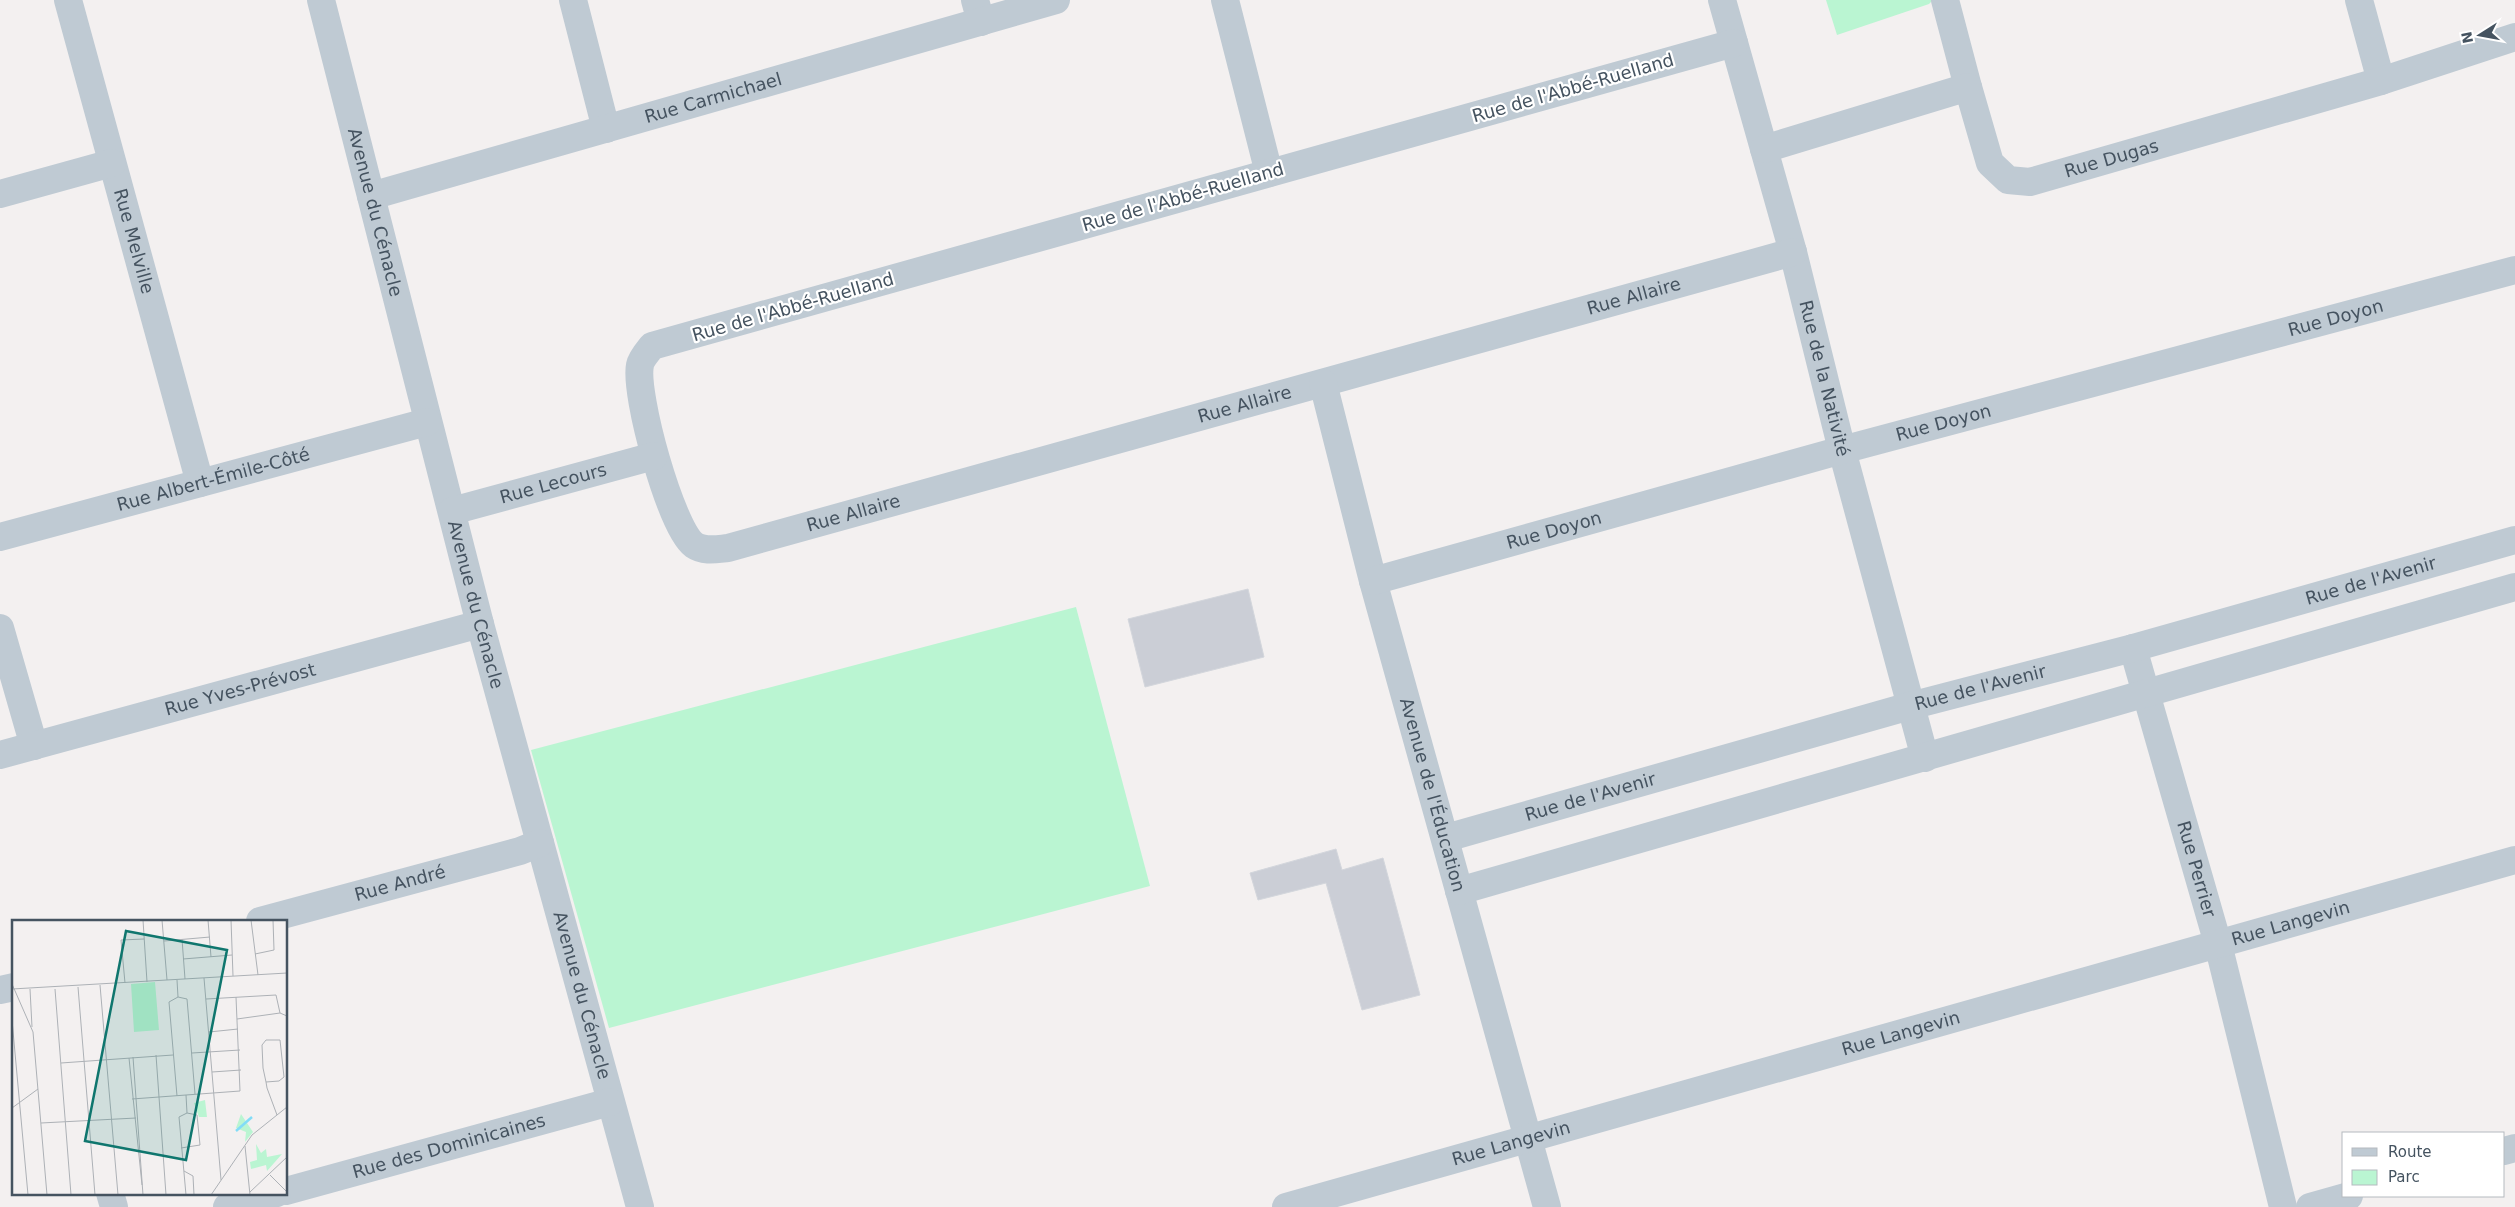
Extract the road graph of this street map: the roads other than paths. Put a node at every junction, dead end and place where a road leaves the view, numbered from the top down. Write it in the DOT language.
graph roads {
  1 [pos="68,0"];
  2 [pos="321,0"];
  3 [pos="573,0"];
  4 [pos="1056,0"];
  5 [pos="1226,0"];
  6 [pos="1722,0"];
  7 [pos="1945,0"];
  8 [pos="2359,0"];
  9 [pos="978,11"];
  10 [pos="2515,37"];
  11 [pos="1734,43"];
  12 [pos="2381,81"];
  13 [pos="1968,87"];
  14 [pos="606,129"];
  15 [pos="1764,149"];
  16 [pos="112,163"];
  17 [pos="1270,173"];
  18 [pos="0,194"];
  19 [pos="370,196"];
  20 [pos="1793,252"];
  21 [pos="2515,270"];
  22 [pos="1323,382"];
  23 [pos="427,422"];
  24 [pos="1842,450"];
  25 [pos="654,456"];
  26 [pos="200,483"];
  27 [pos="452,511"];
  28 [pos="0,537"];
  29 [pos="2515,540"];
  30 [pos="1373,581"];
  31 [pos="2515,587"];
  32 [pos="480,624"];
  33 [pos="0,628"];
  34 [pos="2133,648"];
  35 [pos="2145,693"];
  36 [pos="1910,706"];
  37 [pos="34,746"];
  38 [pos="0,755"];
  39 [pos="1925,758"];
  40 [pos="1446,838"];
  41 [pos="540,843"];
  42 [pos="2515,860"];
  43 [pos="1459,890"];
  44 [pos="264,920"];
  45 [pos="2218,944"];
  46 [pos="610,1102"];
  47 [pos="1528,1139"];
  48 [pos="288,1190"];
  49 [pos="110,1194"];
  50 [pos="273,1194"];
  51 [pos="2345,1197"];
  52 [pos="114,1207"];
  53 [pos="227,1207"];
  54 [pos="640,1207"];
  55 [pos="1286,1207"];
  56 [pos="1547,1207"];
  57 [pos="2284,1207"];
  58 [pos="2310,1207"];
  1 -- 16 [label="street, Rue Melville"];
  2 -- 19 [label="street, Avenue du Cénacle"];
  3 -- 14 [label="street"];
  4 -- 9 [label="street, Rue Carmichael"];
  5 -- 17 [label="street"];
  6 -- 11 [label="street, Rue de la Nativité"];
  7 -- 13 [label="street, Rue Dugas"];
  8 -- 12 [label="street"];
  9 -- 14 [label="street, Rue Carmichael"];
  10 -- 12 [label="street, Rue Dugas"];
  11 -- 15 [label="street, Rue de la Nativité"];
  11 -- 17 [label="street, Rue de l'Abbé-Ruelland"];
  12 -- 13 [label="street, Rue Dugas"];
  13 -- 15 [label="street"];
  14 -- 19 [label="street, Rue Carmichael"];
  15 -- 20 [label="street, Rue de la Nativité"];
  16 -- 18 [label="street"];
  16 -- 26 [label="street, Rue Melville"];
  17 -- 25 [label="street, Rue de l'Abbé-Ruelland"];
  19 -- 23 [label="street, Avenue du Cénacle"];
  20 -- 22 [label="street, Rue Allaire"];
  20 -- 24 [label="street, Rue de la Nativité"];
  21 -- 24 [label="street, Rue Doyon"];
  22 -- 25 [label="street, Rue Allaire"];
  22 -- 30 [label="street, Avenue de l'Éducation"];
  23 -- 26 [label="street, Rue Albert-Émile-Côté"];
  23 -- 27 [label="street, Avenue du Cénacle"];
  24 -- 30 [label="street, Rue Doyon"];
  24 -- 36 [label="street, Rue de la Nativité"];
  25 -- 27 [label="street, Rue Lecours"];
  26 -- 28 [label="street, Rue Albert-Émile-Côté"];
  27 -- 32 [label="street, Avenue du Cénacle"];
  29 -- 34 [label="street, Rue de l'Avenir"];
  30 -- 40 [label="street, Avenue de l'Éducation"];
  31 -- 35 [label="street"];
  32 -- 37 [label="street, Rue Yves-Prévost"];
  32 -- 41 [label="street, Avenue du Cénacle"];
  33 -- 37 [label="street"];
  34 -- 35 [label="street, Rue Perrier"];
  34 -- 36 [label="street, Rue de l'Avenir"];
  35 -- 39 [label="street"];
  35 -- 45 [label="street, Rue Perrier"];
  36 -- 39 [label="street, Rue de la Nativité"];
  36 -- 40 [label="street, Rue de l'Avenir"];
  37 -- 38 [label="street, Rue Yves-Prévost"];
  39 -- 43 [label="street"];
  40 -- 43 [label="street, Avenue de l'Éducation"];
  41 -- 44 [label="street, Rue André"];
  41 -- 46 [label="street, Avenue du Cénacle"];
  42 -- 45 [label="street, Rue Langevin"];
  43 -- 47 [label="street, Avenue de l'Éducation"];
  45 -- 47 [label="street, Rue Langevin"];
  45 -- 57 [label="street, Rue Perrier"];
  46 -- 48 [label="street, Rue des Dominicaines"];
  46 -- 54 [label="street, Avenue du Cénacle"];
  47 -- 55 [label="street, Rue Langevin"];
  47 -- 56 [label="street, Avenue de l'Éducation"];
  49 -- 52 [label="street"];
  50 -- 53 [label="street"];
  51 -- 58 [label="street"];
}
